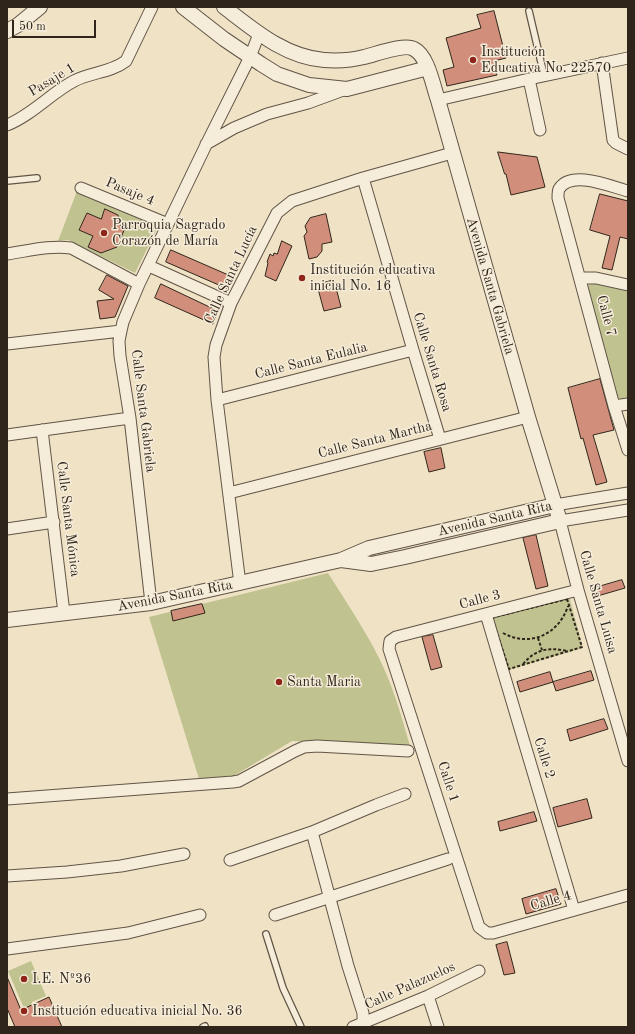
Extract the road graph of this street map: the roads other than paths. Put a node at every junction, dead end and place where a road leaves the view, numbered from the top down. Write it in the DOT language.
graph roads {
  1 [pos="40,7"];
  2 [pos="152,7"];
  3 [pos="183,7"];
  4 [pos="224,7"];
  5 [pos="528,11"];
  6 [pos="7,31"];
  7 [pos="259,34"];
  8 [pos="250,57"];
  9 [pos="628,58"];
  10 [pos="602,64"];
  11 [pos="428,68"];
  12 [pos="544,75"];
  13 [pos="529,78"];
  14 [pos="347,89"];
  15 [pos="438,100"];
  16 [pos="7,125"];
  17 [pos="540,130"];
  18 [pos="628,141"];
  19 [pos="616,143"];
  20 [pos="206,145"];
  21 [pos="628,149"];
  22 [pos="452,153"];
  23 [pos="37,178"];
  24 [pos="363,178"];
  25 [pos="7,181"];
  26 [pos="81,188"];
  27 [pos="628,191"];
  28 [pos="168,224"];
  29 [pos="7,254"];
  30 [pos="149,266"];
  31 [pos="580,278"];
  32 [pos="140,284"];
  33 [pos="628,285"];
  34 [pos="232,303"];
  35 [pos="121,332"];
  36 [pos="7,344"];
  37 [pos="413,350"];
  38 [pos="217,400"];
  39 [pos="628,404"];
  40 [pos="614,406"];
  41 [pos="528,417"];
  42 [pos="130,418"];
  43 [pos="42,430"];
  44 [pos="7,435"];
  45 [pos="440,439"];
  46 [pos="628,450"];
  47 [pos="229,493"];
  48 [pos="628,493"];
  49 [pos="554,505"];
  50 [pos="628,510"];
  51 [pos="560,521"];
  52 [pos="54,522"];
  53 [pos="7,529"];
  54 [pos="341,560"];
  55 [pos="240,584"];
  56 [pos="578,590"];
  57 [pos="151,603"];
  58 [pos="64,613"];
  59 [pos="486,614"];
  60 [pos="7,620"];
  61 [pos="390,641"];
  62 [pos="408,751"];
  63 [pos="628,761"];
  64 [pos="405,794"];
  65 [pos="7,799"];
  66 [pos="312,832"];
  67 [pos="184,854"];
  68 [pos="448,859"];
  69 [pos="230,860"];
  70 [pos="7,876"];
  71 [pos="628,895"];
  72 [pos="330,898"];
  73 [pos="574,910"];
  74 [pos="200,914"];
  75 [pos="275,916"];
  76 [pos="483,931"];
  77 [pos="266,934"];
  78 [pos="7,949"];
  79 [pos="479,971"];
  80 [pos="428,996"];
  81 [pos="360,1026"];
  82 [pos="302,1027"];
  83 [pos="438,1027"];
  1 -- 6 [label="street"];
  2 -- 16 [label="street, Pasaje 1"];
  3 -- 8 [label="street"];
  4 -- 7 [label="street"];
  5 -- 12 [label="lane"];
  7 -- 8 [label="street, Calle Santa Gabriela"];
  7 -- 11 [label="street, Avenida Santa Gabriela"];
  8 -- 14 [label="street"];
  8 -- 20 [label="street, Calle Santa Gabriela"];
  9 -- 10 [label="street"];
  10 -- 12 [label="street"];
  10 -- 19 [label="street"];
  11 -- 14 [label="street"];
  11 -- 15 [label="street, Avenida Santa Gabriela"];
  12 -- 13 [label="street"];
  13 -- 15 [label="street"];
  13 -- 17 [label="street"];
  14 -- 20 [label="street"];
  15 -- 22 [label="street, Avenida Santa Gabriela"];
  18 -- 19 [label="street"];
  19 -- 21 [label="street"];
  20 -- 28 [label="street, Calle Santa Gabriela"];
  22 -- 24 [label="street, Calle Santa Lucía"];
  22 -- 41 [label="street, Avenida Santa Gabriela"];
  23 -- 25 [label="lane"];
  24 -- 34 [label="street, Calle Santa Lucía"];
  24 -- 37 [label="street, Calle Santa Rosa"];
  26 -- 28 [label="street, Pasaje 4"];
  27 -- 31 [label="street, Calle 7"];
  28 -- 30 [label="street, Calle Santa Gabriela"];
  29 -- 32 [label="street"];
  30 -- 32 [label="street, Calle Santa Gabriela"];
  30 -- 34 [label="street"];
  31 -- 33 [label="street"];
  31 -- 40 [label="street, Calle 7"];
  32 -- 35 [label="street, Calle Santa Gabriela"];
  34 -- 38 [label="street, Calle Santa Lucía"];
  35 -- 36 [label="street"];
  35 -- 42 [label="street, Calle Santa Gabriela"];
  37 -- 38 [label="street, Calle Santa Eulalia"];
  37 -- 45 [label="street, Calle Santa Rosa"];
  38 -- 47 [label="street, Calle Santa Lucía"];
  39 -- 40 [label="street"];
  40 -- 46 [label="street, Calle 7"];
  41 -- 45 [label="street, Calle Santa Martha"];
  41 -- 49 [label="street, Avenida Santa Gabriela"];
  42 -- 43 [label="street"];
  42 -- 57 [label="street, Calle Santa Gabriela"];
  43 -- 44 [label="street"];
  43 -- 52 [label="street, Calle Santa Mónica"];
  45 -- 47 [label="street, Calle Santa Martha"];
  47 -- 55 [label="street, Calle Santa Lucía"];
  48 -- 49 [label="street, Avenida Santa Rita"];
  49 -- 51 [label="street, Avenida Santa Gabriela"];
  49 -- 54 [label="street, Avenida Santa Rita"];
  50 -- 51 [label="street, Avenida Santa Rita"];
  51 -- 54 [label="street, Avenida Santa Rita"];
  51 -- 56 [label="street, Calle Santa Luisa"];
  52 -- 53 [label="street"];
  52 -- 58 [label="street, Calle Santa Mónica"];
  54 -- 55 [label="street, Avenida Santa Rita"];
  55 -- 57 [label="street, Avenida Santa Rita"];
  56 -- 59 [label="street, Calle 3"];
  56 -- 63 [label="street, Calle Santa Luisa"];
  57 -- 58 [label="street, Avenida Santa Rita"];
  58 -- 60 [label="street, Avenida Santa Rita"];
  59 -- 61 [label="street, Calle 3"];
  59 -- 73 [label="street, Calle 2"];
  61 -- 76 [label="street, Calle 1"];
  62 -- 65 [label="street"];
  64 -- 66 [label="street"];
  66 -- 69 [label="street"];
  66 -- 72 [label="street"];
  67 -- 70 [label="street"];
  68 -- 72 [label="street"];
  71 -- 73 [label="street, Calle 4"];
  72 -- 75 [label="street"];
  72 -- 81 [label="street"];
  73 -- 76 [label="street, Calle 4"];
  74 -- 78 [label="street"];
  77 -- 82 [label="lane"];
  79 -- 80 [label="street, Calle Palazuelos"];
  80 -- 81 [label="street, Calle Palazuelos"];
  80 -- 83 [label="street"];
}
